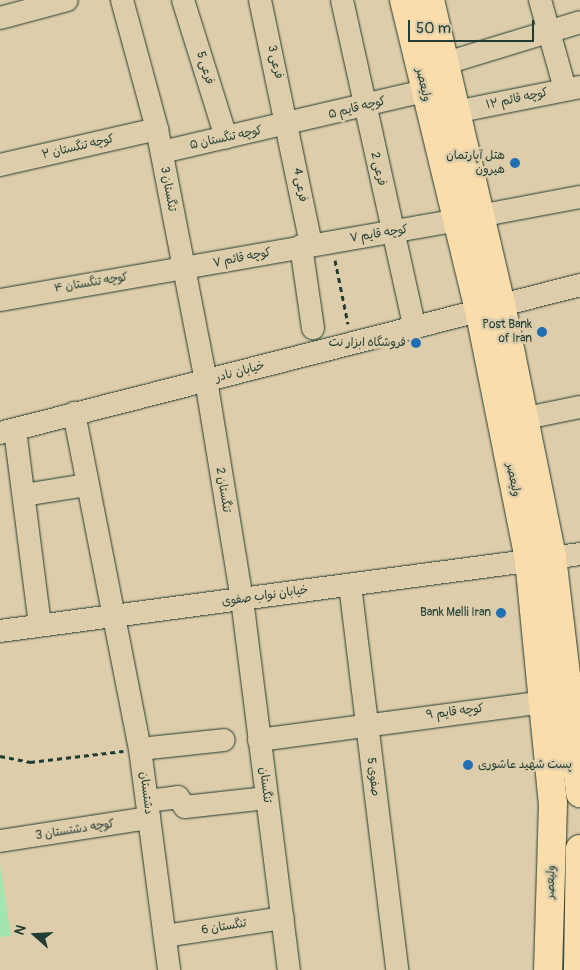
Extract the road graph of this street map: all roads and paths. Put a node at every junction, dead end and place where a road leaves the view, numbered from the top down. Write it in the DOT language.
graph roads {
  1 [pos="68,0"];
  2 [pos="122,0"];
  3 [pos="183,0"];
  4 [pos="260,0"];
  5 [pos="342,0"];
  6 [pos="404,0"];
  7 [pos="430,0"];
  8 [pos="540,0"];
  9 [pos="6,11"];
  10 [pos="580,22"];
  11 [pos="549,32"];
  12 [pos="442,64"];
  13 [pos="573,88"];
  14 [pos="424,91"];
  15 [pos="364,106"];
  16 [pos="455,112"];
  17 [pos="289,124"];
  18 [pos="157,129"];
  19 [pos="226,137"];
  20 [pos="162,152"];
  21 [pos="0,165"];
  22 [pos="580,197"];
  23 [pos="468,218"];
  24 [pos="393,233"];
  25 [pos="314,244"];
  26 [pos="183,270"];
  27 [pos="580,285"];
  28 [pos="0,300"];
  29 [pos="490,307"];
  30 [pos="412,316"];
  31 [pos="313,328"];
  32 [pos="352,342"];
  33 [pos="206,380"];
  34 [pos="580,407"];
  35 [pos="74,413"];
  36 [pos="526,418"];
  37 [pos="8,431"];
  38 [pos="87,485"];
  39 [pos="24,495"];
  40 [pos="580,554"];
  41 [pos="541,559"];
  42 [pos="350,585"];
  43 [pos="242,599"];
  44 [pos="112,618"];
  45 [pos="40,624"];
  46 [pos="0,631"];
  47 [pos="564,699"];
  48 [pos="367,723"];
  49 [pos="224,740"];
  50 [pos="260,740"];
  51 [pos="140,749"];
  52 [pos="0,756"];
  53 [pos="580,793"];
  54 [pos="267,798"];
  55 [pos="148,810"];
  56 [pos="0,841"];
  57 [pos="580,849"];
  58 [pos="550,894"];
  59 [pos="579,895"];
  60 [pos="283,918"];
  61 [pos="165,936"];
  62 [pos="169,970"];
  63 [pos="289,970"];
  64 [pos="397,970"];
  65 [pos="548,970"];
  66 [pos="578,970"];
  1 -- 9 [label="street"];
  2 -- 18 [label="street, تنگستان 3"];
  3 -- 19 [label="street, فرعی 5"];
  4 -- 17 [label="street, فرعی 3"];
  5 -- 15 [label="street, فرعی 2"];
  6 -- 14 [label="main road, ولیعصر"];
  7 -- 12 [label="main road, ولیعصر"];
  8 -- 11 [label="street"];
  10 -- 11 [label="street"];
  11 -- 12 [label="street"];
  11 -- 13 [label="street"];
  12 -- 16 [label="main road, ولیعصر"];
  13 -- 16 [label="street, کوچه قائم ۱۲"];
  14 -- 15 [label="street, کوچه قایم ۵"];
  14 -- 23 [label="main road, ولیعصر"];
  15 -- 17 [label="street, کوچه قایم ۵"];
  15 -- 24 [label="street, فرعی 2"];
  16 -- 23 [label="main road, ولیعصر"];
  17 -- 19 [label="street, کوچه تنگستان ۵"];
  17 -- 25 [label="street, فرعی 4"];
  18 -- 20 [label="street, تنگستان 3"];
  18 -- 21 [label="street, کوچه تنگستان ۲"];
  19 -- 20 [label="street, کوچه تنگستان ۵"];
  20 -- 26 [label="street, تنگستان 3"];
  22 -- 23 [label="street, کوچه قایم ۷"];
  23 -- 24 [label="street, کوچه قایم ۷"];
  23 -- 29 [label="main road, ولیعصر"];
  24 -- 25 [label="street, کوچه قایم ۷"];
  24 -- 30 [label="street, فرعی 2"];
  25 -- 26 [label="street, کوچه قائم ۷"];
  25 -- 31 [label="street, فرعی 4"];
  25 -- 32 [label="path"];
  26 -- 28 [label="street, کوچه تنگستان ۴"];
  26 -- 33 [label="street, تنگستان 3"];
  27 -- 29 [label="street, خیابان نادر"];
  29 -- 32 [label="street, خیابان نادر"];
  29 -- 36 [label="main road, ولیعصر"];
  29 -- 41 [label="main road, ولیعصر"];
  32 -- 33 [label="street, خیابان نادر"];
  33 -- 35 [label="street, خیابان نادر"];
  33 -- 43 [label="street, تنگستان 2"];
  34 -- 36 [label="street"];
  35 -- 37 [label="street, خیابان نادر"];
  35 -- 38 [label="street, دشتستان"];
  36 -- 41 [label="main road, ولیعصر"];
  37 -- 39 [label="street"];
  38 -- 39 [label="street"];
  38 -- 44 [label="street, دشتستان"];
  39 -- 45 [label="street"];
  40 -- 41 [label="street, خیابان نواب صفوی"];
  41 -- 42 [label="street, خیابان نواب صفوی"];
  41 -- 47 [label="main road, ولیعصر"];
  42 -- 43 [label="street, خیابان نواب صفوی"];
  42 -- 48 [label="street, صفوی 5"];
  43 -- 44 [label="street, خیابان نواب صفوی"];
  43 -- 50 [label="street, تنگستان"];
  44 -- 45 [label="street, خیابان نواب صفوی"];
  44 -- 51 [label="street, دشتستان"];
  45 -- 46 [label="street, خیابان نواب صفوی"];
  47 -- 48 [label="street, کوچه قایم ۹"];
  47 -- 53 [label="main road, ولیعصر"];
  47 -- 58 [label="main road, ولیعصر"];
  48 -- 50 [label="street, کوچه قایم ۹"];
  48 -- 64 [label="street, صفوی 5"];
  49 -- 51 [label="street"];
  50 -- 54 [label="street, تنگستان"];
  51 -- 52 [label="path"];
  51 -- 55 [label="street, دشتستان"];
  54 -- 55 [label="street, کوچه دشتستان 3"];
  54 -- 60 [label="street, تنگستان"];
  55 -- 56 [label="street, کوچه دشتستان 3"];
  55 -- 61 [label="street, دشتستان"];
  57 -- 59 [label="main road"];
  58 -- 59 [label="main road"];
  58 -- 65 [label="main road, ولیعصر"];
  59 -- 66 [label="main road"];
  60 -- 61 [label="street, تنگستان 6"];
  60 -- 63 [label="street, تنگستان"];
  61 -- 62 [label="street, دشتستان"];
}
